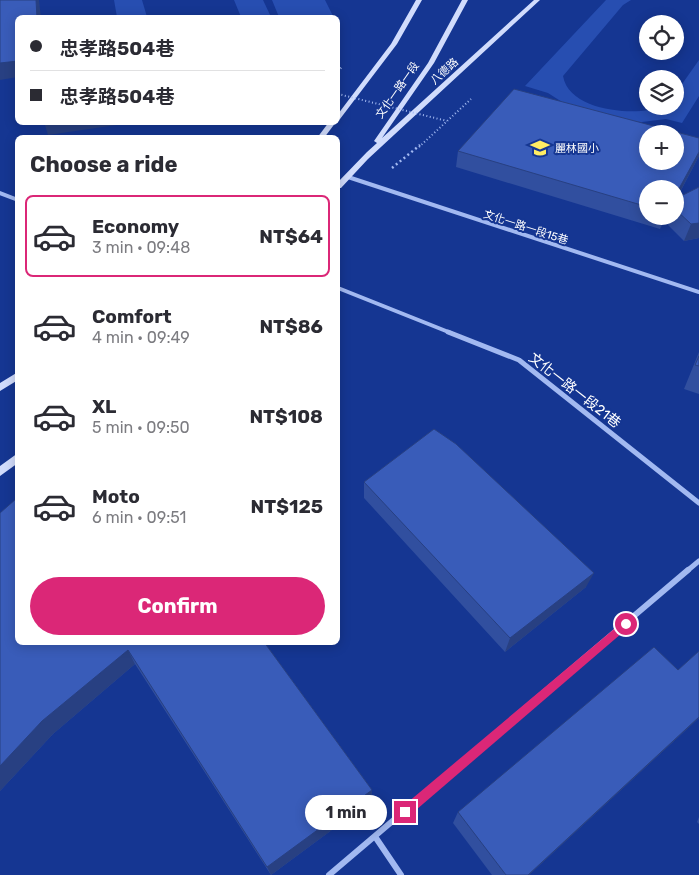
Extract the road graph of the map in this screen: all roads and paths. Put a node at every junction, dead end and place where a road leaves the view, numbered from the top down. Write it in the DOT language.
graph roads {
  1 [pos="419,0"];
  2 [pos="465,0"];
  3 [pos="536,0"];
  4 [pos="340,94"];
  5 [pos="471,99"];
  6 [pos="340,115"];
  7 [pos="446,121"];
  8 [pos="331,125"];
  9 [pos="322,135"];
  10 [pos="423,143"];
  11 [pos="366,157"];
  12 [pos="348,177"];
  13 [pos="340,184"];
  14 [pos="0,193"];
  15 [pos="15,199"];
  16 [pos="340,289"];
  17 [pos="699,292"];
  18 [pos="15,378"];
  19 [pos="0,388"];
  20 [pos="15,460"];
  21 [pos="0,472"];
  22 [pos="699,503"];
  23 [pos="699,560"];
  24 [pos="376,838"];
  25 [pos="329,875"];
  26 [pos="401,875"];
  1 -- 6 [label="main road"];
  2 -- 11 [label="main road, 文化一路一段"];
  3 -- 11 [label="main road, 八德路"];
  4 -- 7 [label="path, bridge"];
  5 -- 7 [label="path"];
  7 -- 10 [label="path"];
  8 -- 9 [label="main road"];
  11 -- 12 [label="main road, 文化一路一段"];
  12 -- 13 [label="main road, 文化一路一段"];
  12 -- 17 [label="street, 文化一路一段15巷"];
  14 -- 15 [label="street"];
  16 -- 22 [label="street, 文化一路一段21巷"];
  18 -- 19 [label="main road"];
  20 -- 21 [label="main road"];
  23 -- 24 [label="street"];
  24 -- 25 [label="street"];
  24 -- 26 [label="street"];
}
